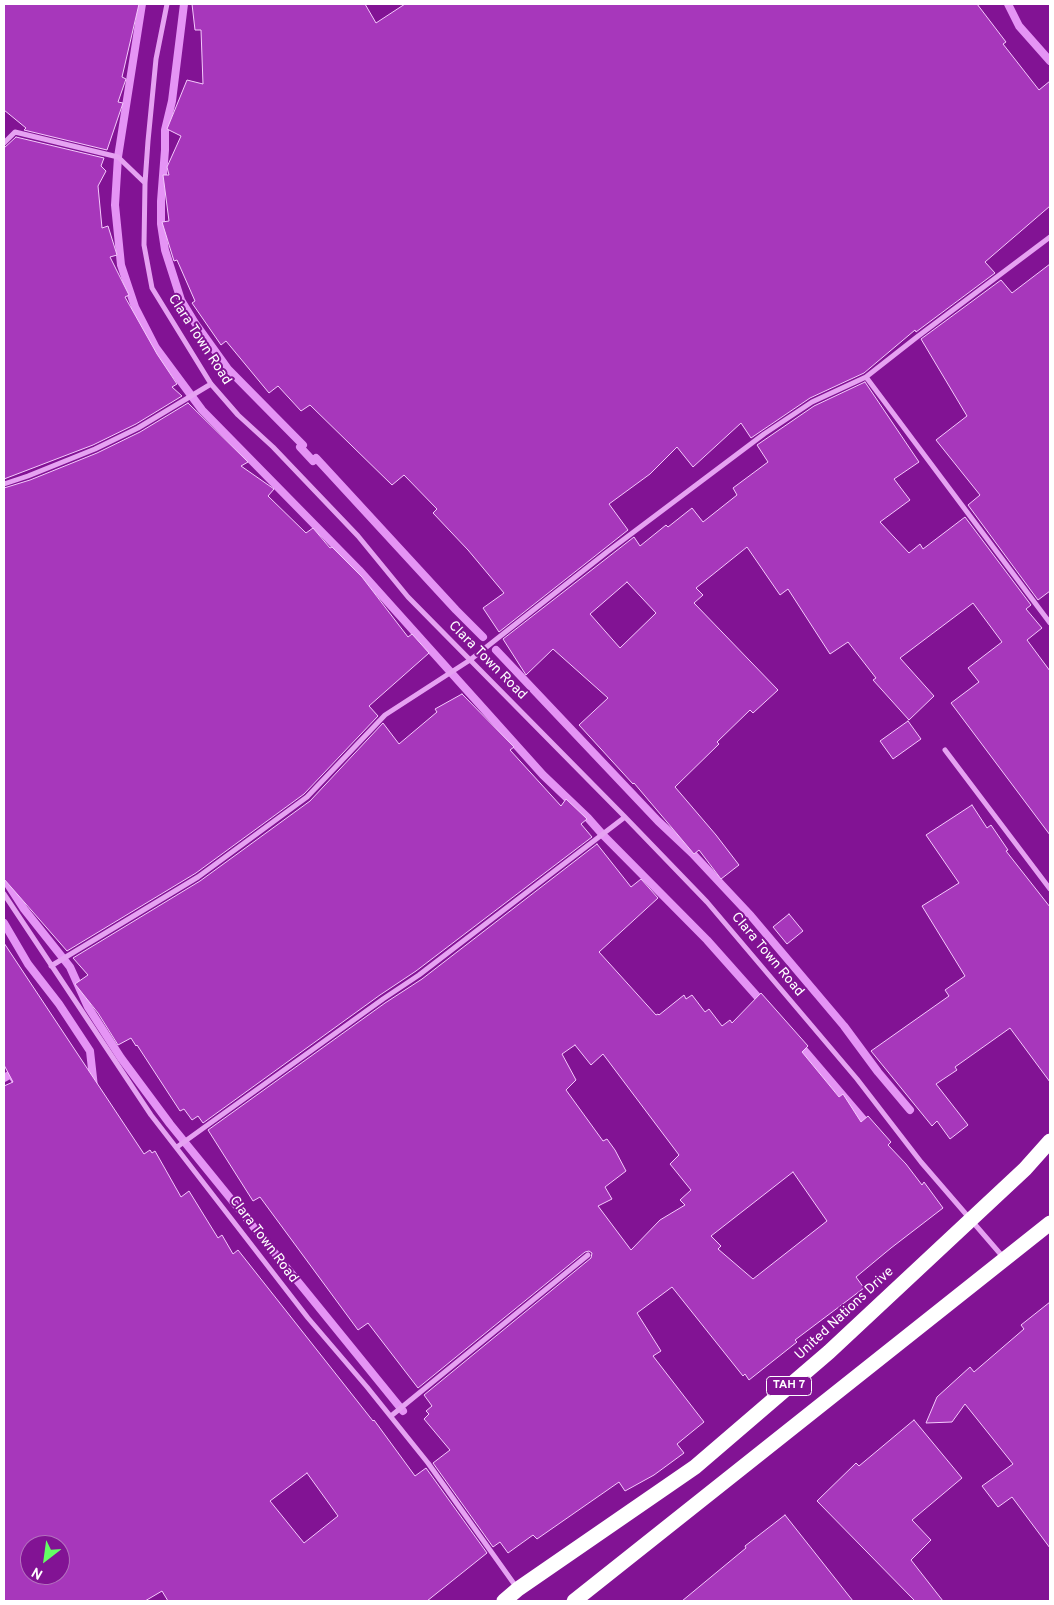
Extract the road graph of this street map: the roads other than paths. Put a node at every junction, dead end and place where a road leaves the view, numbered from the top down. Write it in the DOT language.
graph roads {
  1 [pos="167,4"];
  2 [pos="4,143"];
  3 [pos="145,183"];
  4 [pos="1050,237"];
  5 [pos="866,377"];
  6 [pos="211,384"];
  7 [pos="4,484"];
  8 [pos="1050,623"];
  9 [pos="470,660"];
  10 [pos="945,750"];
  11 [pos="625,816"];
  12 [pos="1050,889"];
  13 [pos="4,894"];
  14 [pos="51,966"];
  15 [pos="1050,1141"];
  16 [pos="177,1147"];
  17 [pos="970,1220"];
  18 [pos="1050,1223"];
  19 [pos="588,1255"];
  20 [pos="1004,1259"];
  21 [pos="391,1416"];
  22 [pos="518,1590"];
  23 [pos="504,1601"];
  24 [pos="574,1601"];
  1 -- 3 [label="street, Clara Town Road"];
  2 -- 3 [label="street"];
  3 -- 6 [label="street, Clara Town Road"];
  4 -- 5 [label="street"];
  5 -- 8 [label="street"];
  5 -- 9 [label="street"];
  6 -- 7 [label="street"];
  6 -- 9 [label="street, Clara Town Road"];
  9 -- 11 [label="street, Clara Town Road"];
  9 -- 14 [label="street"];
  10 -- 12 [label="street"];
  11 -- 16 [label="street"];
  11 -- 17 [label="street, Clara Town Road"];
  13 -- 14 [label="street, Clara Town Road"];
  14 -- 16 [label="street, Clara Town Road"];
  15 -- 17 [label="highway, United Nations Drive / TAH 7"];
  16 -- 21 [label="street, Clara Town Road"];
  17 -- 20 [label="street, Clara Town Road"];
  17 -- 22 [label="highway, United Nations Drive / TAH 7"];
  18 -- 20 [label="highway, TAH 7"];
  19 -- 21 [label="street"];
  20 -- 24 [label="highway, TAH 7"];
  21 -- 22 [label="street, Clara Town Road"];
  22 -- 23 [label="highway, United Nations Drive / TAH 7"];
}
